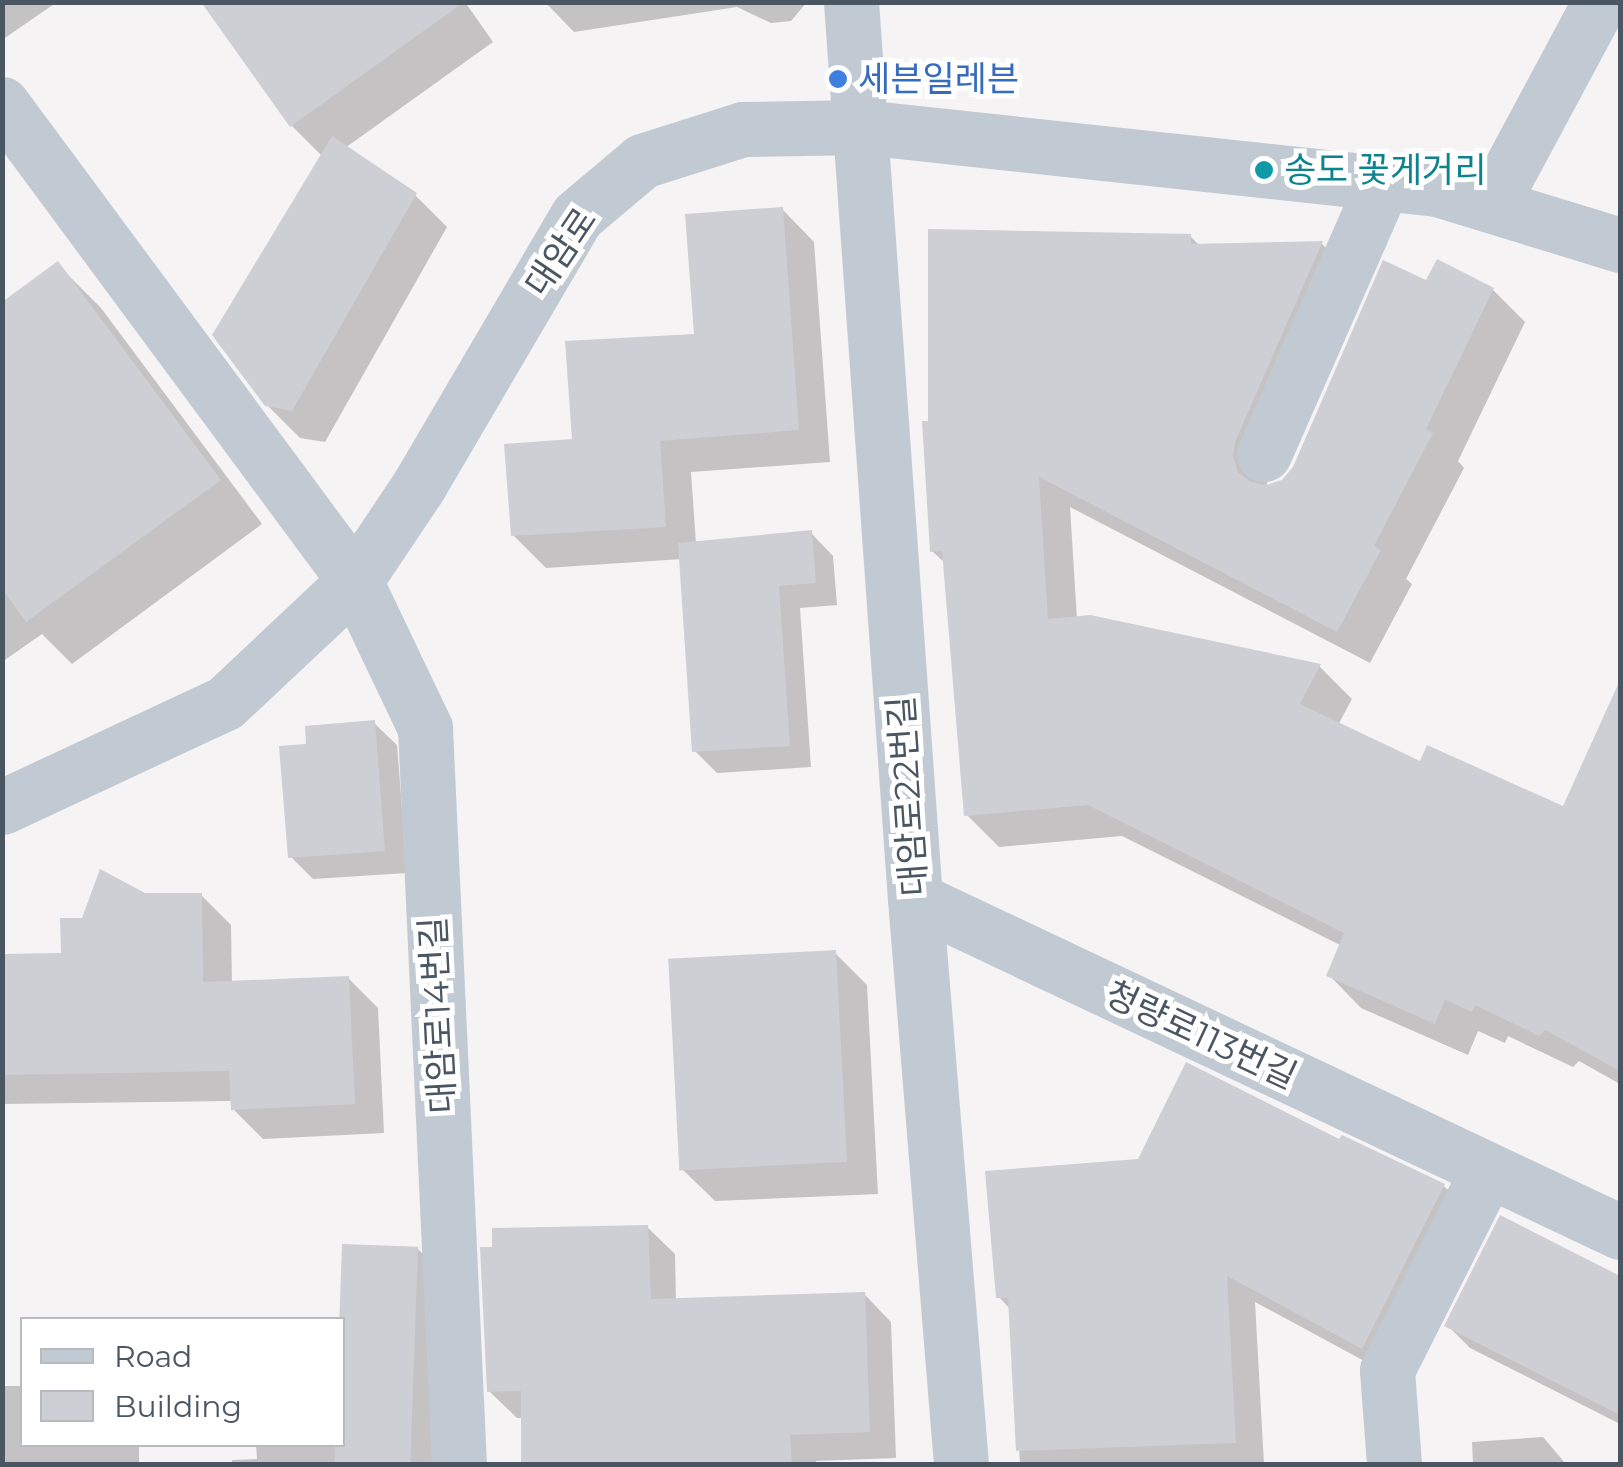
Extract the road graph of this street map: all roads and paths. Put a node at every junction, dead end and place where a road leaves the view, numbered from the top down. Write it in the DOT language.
graph roads {
  1 [pos="851,2"];
  2 [pos="1600,2"];
  3 [pos="2,104"];
  4 [pos="862,126"];
  5 [pos="1383,182"];
  6 [pos="1490,204"];
  7 [pos="1620,245"];
  8 [pos="1264,454"];
  9 [pos="355,581"];
  10 [pos="2,807"];
  11 [pos="914,899"];
  12 [pos="1486,1172"];
  13 [pos="1620,1232"];
  14 [pos="459,1464"];
  15 [pos="961,1464"];
  16 [pos="1394,1464"];
  1 -- 4 [label="street, 대암로22번길"];
  2 -- 6 [label="street"];
  3 -- 9 [label="street, 대암로14번길"];
  4 -- 5 [label="street, 대암로"];
  4 -- 9 [label="street, 대암로"];
  4 -- 11 [label="street, 대암로22번길"];
  5 -- 6 [label="street, 대암로"];
  5 -- 8 [label="street"];
  6 -- 7 [label="street, 대암로"];
  9 -- 10 [label="street, 대암로"];
  9 -- 14 [label="street, 대암로14번길"];
  11 -- 12 [label="street, 청량로113번길"];
  11 -- 15 [label="street, 대암로22번길"];
  12 -- 13 [label="street, 청량로113번길"];
  12 -- 16 [label="street"];
}
